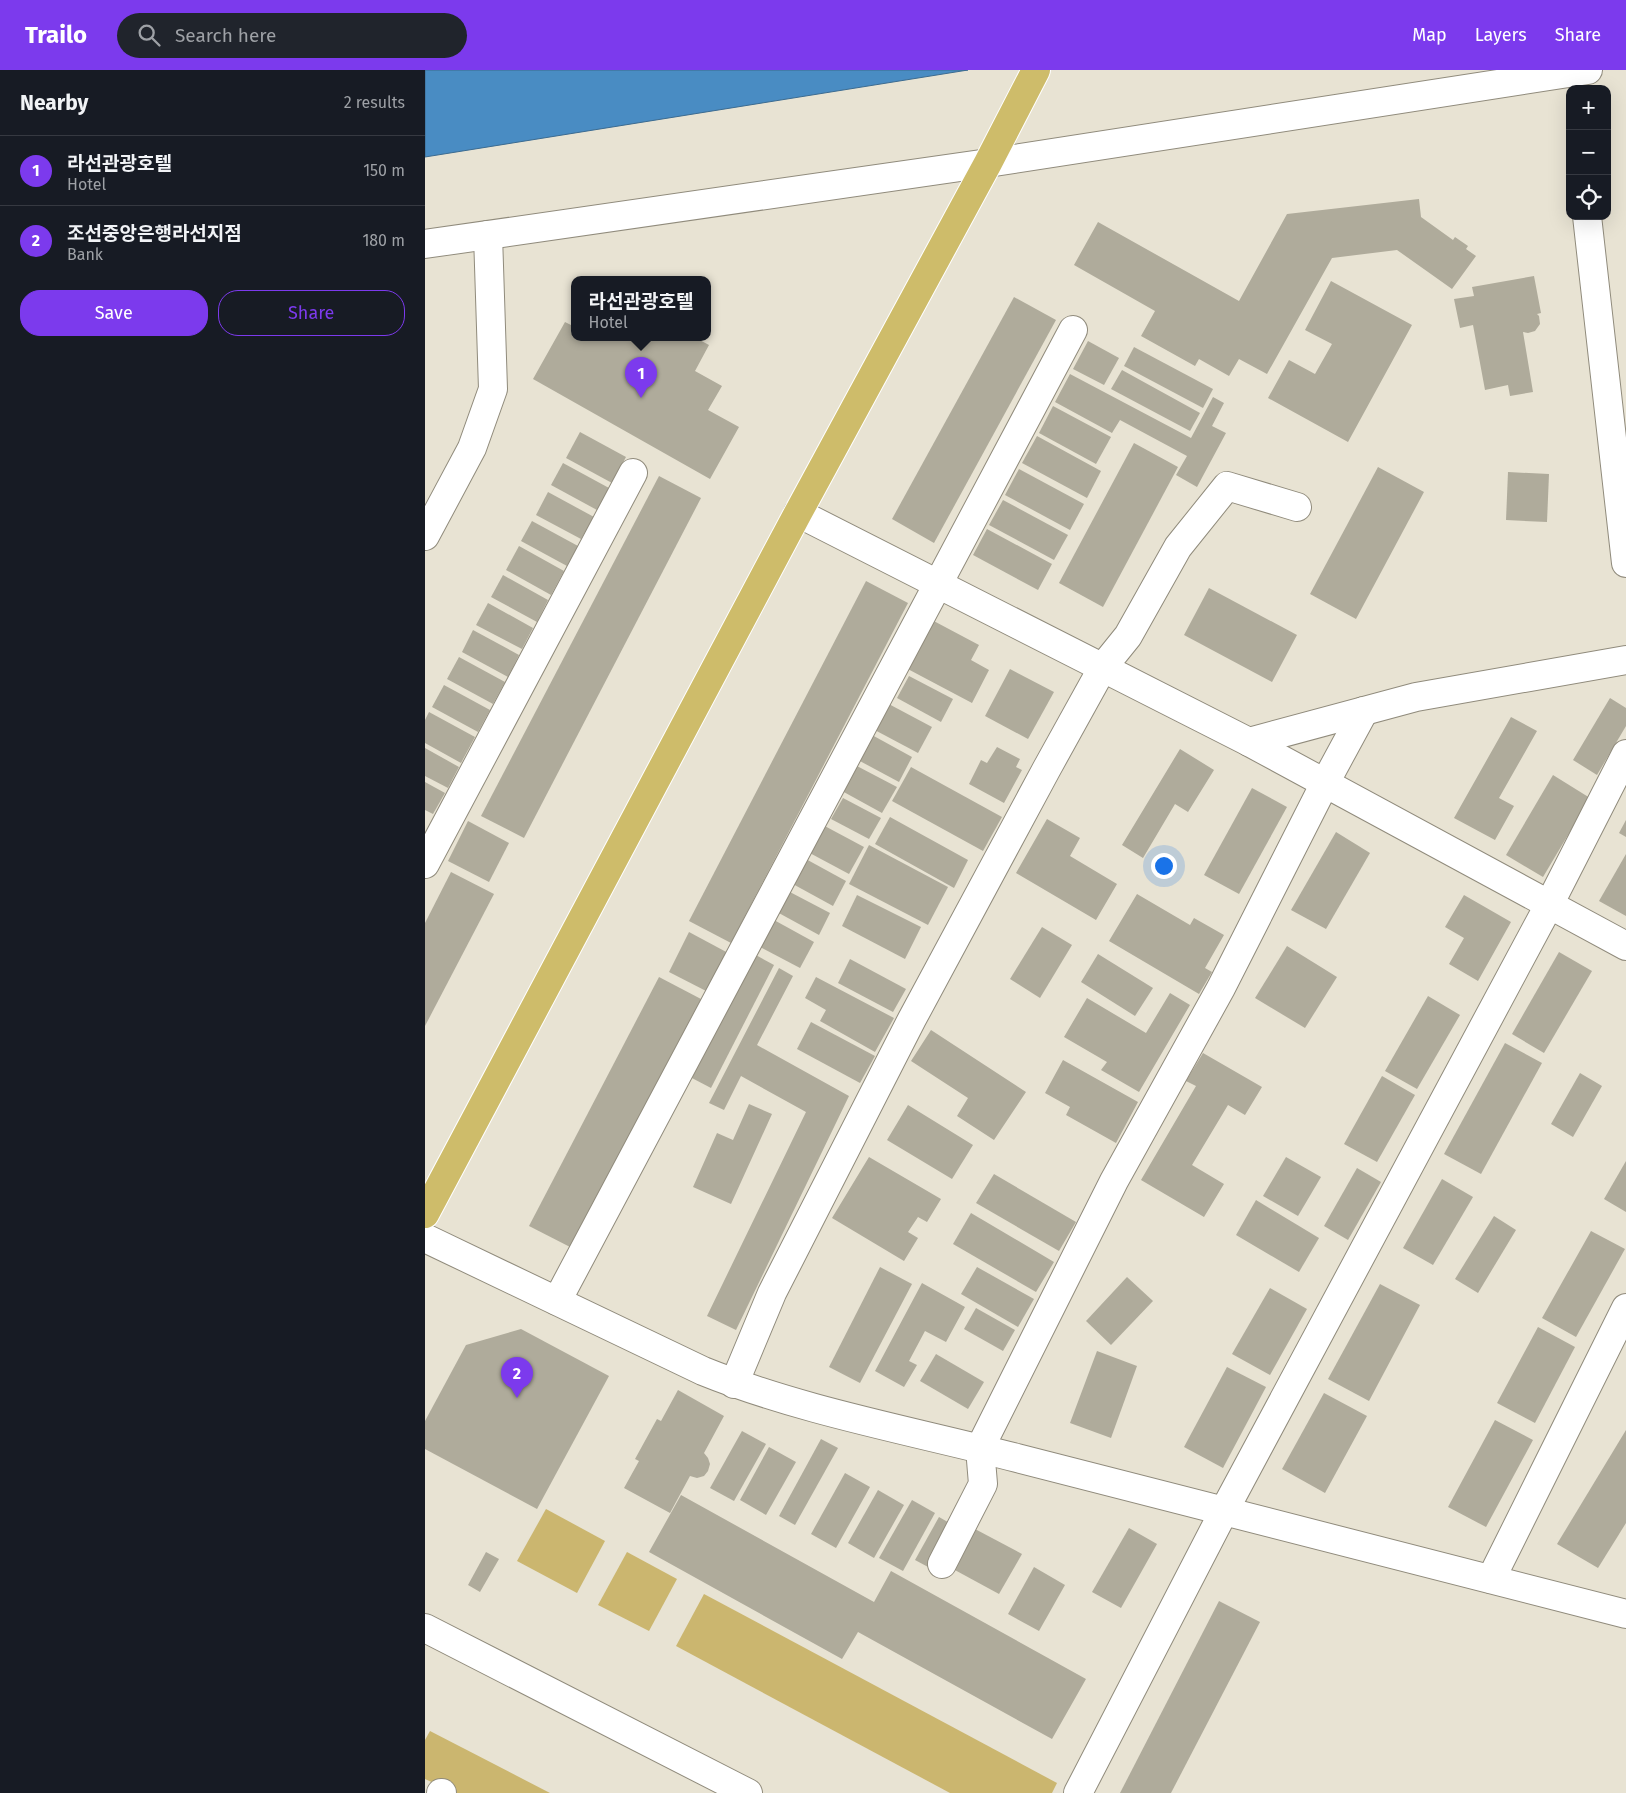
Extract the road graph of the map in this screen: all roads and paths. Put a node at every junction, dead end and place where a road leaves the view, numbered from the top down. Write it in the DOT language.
graph roads {
  1 [pos="1032,77"];
  2 [pos="1577,77"];
  3 [pos="988,163"];
  4 [pos="1587,220"];
  5 [pos="488,235"];
  6 [pos="425,244"];
  7 [pos="1073,330"];
  8 [pos="633,473"];
  9 [pos="1297,507"];
  10 [pos="798,512"];
  11 [pos="425,536"];
  12 [pos="1626,563"];
  13 [pos="939,584"];
  14 [pos="1626,660"];
  15 [pos="1103,667"];
  16 [pos="1364,711"];
  17 [pos="1249,742"];
  18 [pos="1626,754"];
  19 [pos="1325,782"];
  20 [pos="425,864"];
  21 [pos="1549,905"];
  22 [pos="1626,946"];
  23 [pos="425,1214"];
  24 [pos="425,1238"];
  25 [pos="557,1301"];
  26 [pos="1626,1308"];
  27 [pos="734,1384"];
  28 [pos="980,1448"];
  29 [pos="1224,1511"];
  30 [pos="942,1564"];
  31 [pos="1491,1579"];
  32 [pos="1626,1614"];
  33 [pos="425,1628"];
  34 [pos="748,1793"];
  35 [pos="1078,1793"];
  1 -- 3 [label="main road"];
  2 -- 3 [label="street"];
  3 -- 5 [label="street"];
  3 -- 10 [label="main road"];
  4 -- 12 [label="street"];
  5 -- 6 [label="street"];
  5 -- 11 [label="street"];
  7 -- 13 [label="street"];
  8 -- 20 [label="street"];
  9 -- 15 [label="street"];
  10 -- 13 [label="street"];
  10 -- 23 [label="main road"];
  13 -- 15 [label="street"];
  13 -- 25 [label="street"];
  14 -- 16 [label="street"];
  15 -- 17 [label="street"];
  15 -- 27 [label="street"];
  16 -- 17 [label="street"];
  16 -- 19 [label="street"];
  17 -- 19 [label="street"];
  18 -- 21 [label="street"];
  19 -- 21 [label="street"];
  19 -- 28 [label="street"];
  21 -- 22 [label="street"];
  21 -- 29 [label="street"];
  24 -- 25 [label="street"];
  25 -- 27 [label="street"];
  26 -- 31 [label="street"];
  27 -- 28 [label="street"];
  28 -- 29 [label="street"];
  28 -- 30 [label="street"];
  29 -- 31 [label="street"];
  29 -- 35 [label="street"];
  31 -- 32 [label="street"];
  33 -- 34 [label="street"];
}
